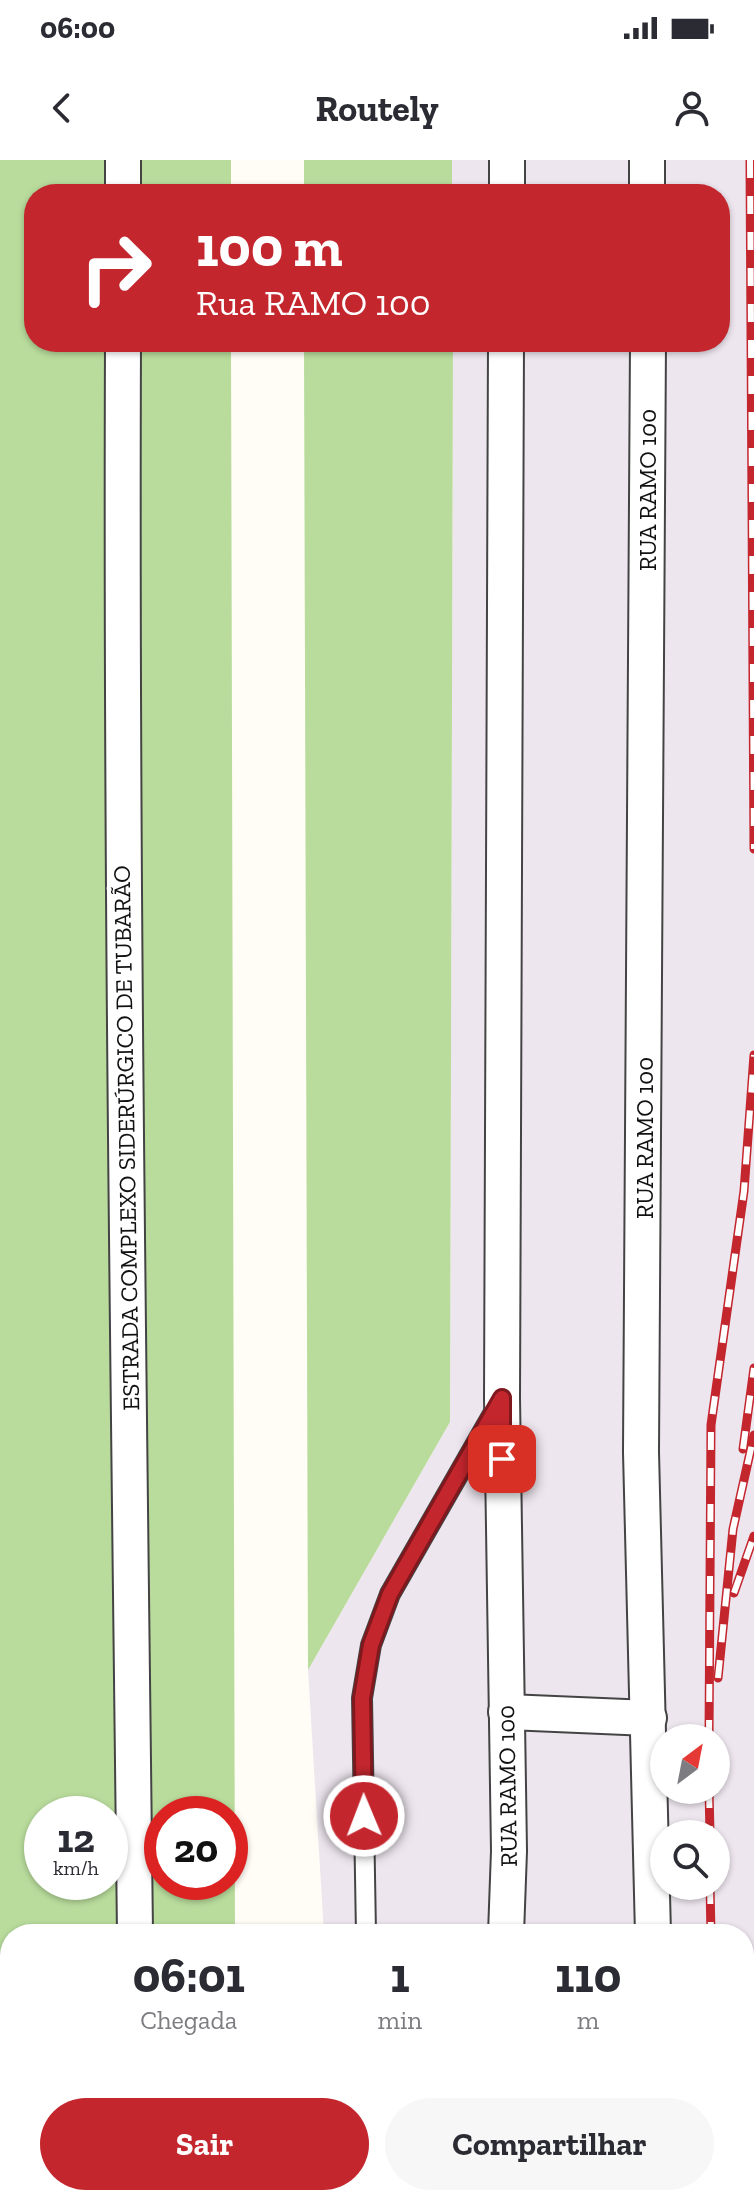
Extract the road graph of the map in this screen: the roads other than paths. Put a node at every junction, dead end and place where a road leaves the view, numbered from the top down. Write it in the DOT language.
graph roads {
  1 [pos="123,160"];
  2 [pos="507,160"];
  3 [pos="647,160"];
  4 [pos="123,184"];
  5 [pos="507,184"];
  6 [pos="647,184"];
  7 [pos="123,352"];
  8 [pos="506,352"];
  9 [pos="648,352"];
  10 [pos="502,1398"];
  11 [pos="506,1712"];
  12 [pos="649,1718"];
  13 [pos="135,1924"];
  14 [pos="366,1924"];
  15 [pos="506,1924"];
  16 [pos="653,1924"];
  1 -- 4 [label="street"];
  2 -- 5 [label="street"];
  3 -- 6 [label="street"];
  7 -- 13 [label="street, ESTRADA COMPLEXO SIDERÚRGICO DE TUBARÃO"];
  8 -- 10 [label="street, RUA RAMO 100"];
  9 -- 12 [label="street, RUA RAMO 100"];
  10 -- 11 [label="street, RUA RAMO 100"];
  10 -- 14 [label="lane"];
  11 -- 12 [label="street"];
  11 -- 15 [label="street, RUA RAMO 100"];
  12 -- 16 [label="street, RUA RAMO 100"];
}
